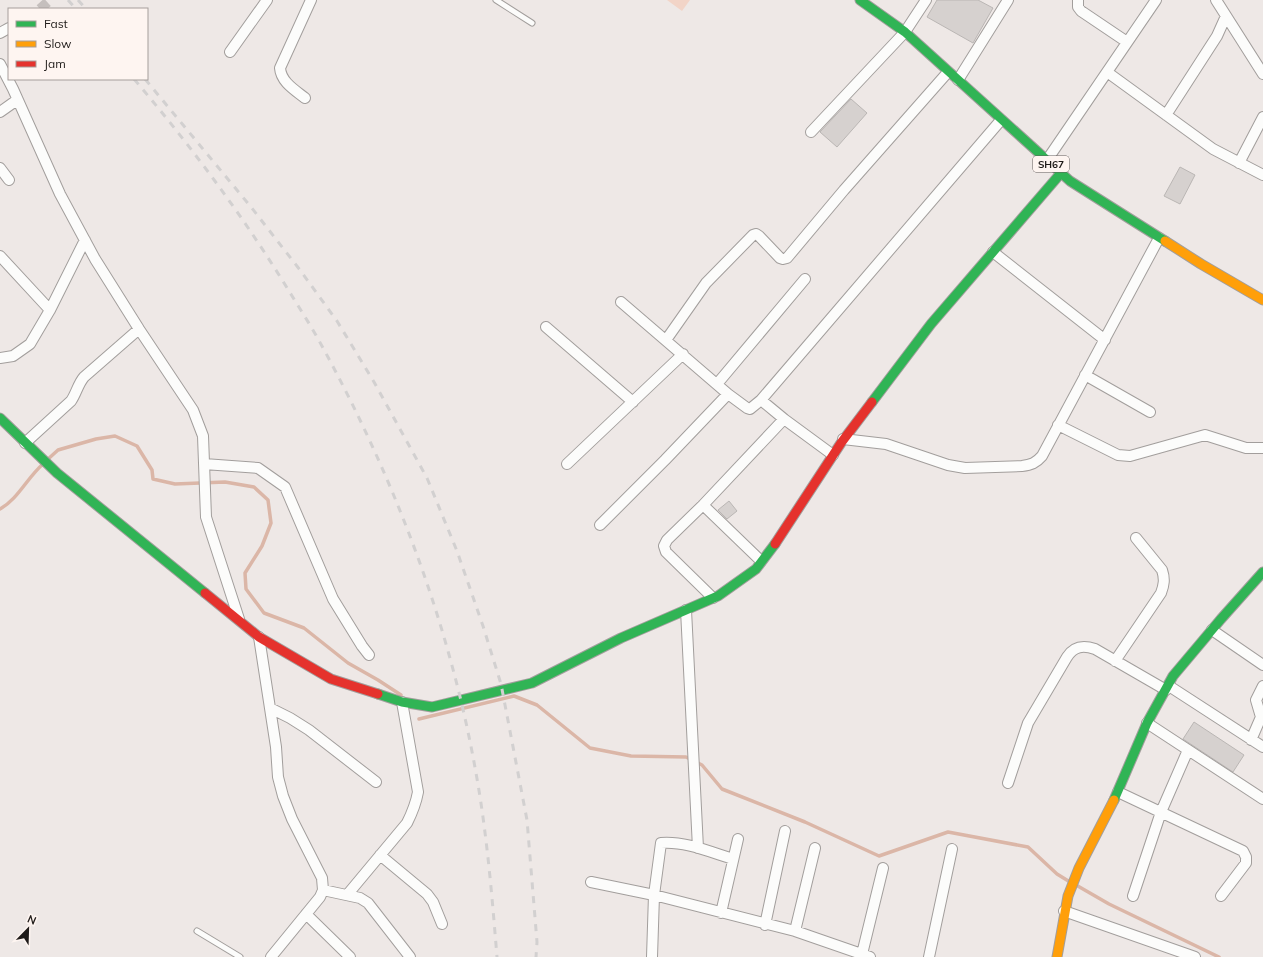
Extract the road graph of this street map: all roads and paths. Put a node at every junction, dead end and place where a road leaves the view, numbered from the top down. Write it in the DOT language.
graph roads {
  1 [pos="267,0"];
  2 [pos="311,0"];
  3 [pos="496,0"];
  4 [pos="860,0"];
  5 [pos="926,0"];
  6 [pos="1008,0"];
  7 [pos="1078,0"];
  8 [pos="1156,0"];
  9 [pos="1216,0"];
  10 [pos="1226,16"];
  11 [pos="532,24"];
  12 [pos="905,32"];
  13 [pos="1127,42"];
  14 [pos="230,52"];
  15 [pos="0,64"];
  16 [pos="948,72"];
  17 [pos="1107,72"];
  18 [pos="1263,74"];
  19 [pos="958,80"];
  20 [pos="305,98"];
  21 [pos="17,100"];
  22 [pos="0,112"];
  23 [pos="1166,115"];
  24 [pos="1263,118"];
  25 [pos="1000,120"];
  26 [pos="811,132"];
  27 [pos="1047,160"];
  28 [pos="1239,162"];
  29 [pos="0,168"];
  30 [pos="1061,173"];
  31 [pos="1263,174"];
  32 [pos="9,180"];
  33 [pos="1159,238"];
  34 [pos="85,240"];
  35 [pos="993,252"];
  36 [pos="0,256"];
  37 [pos="805,279"];
  38 [pos="1263,300"];
  39 [pos="622,302"];
  40 [pos="50,310"];
  41 [pos="546,327"];
  42 [pos="138,329"];
  43 [pos="666,340"];
  44 [pos="1105,340"];
  45 [pos="683,354"];
  46 [pos="0,358"];
  47 [pos="1086,375"];
  48 [pos="717,384"];
  49 [pos="728,394"];
  50 [pos="760,400"];
  51 [pos="633,402"];
  52 [pos="1150,412"];
  53 [pos="0,418"];
  54 [pos="784,419"];
  55 [pos="1058,426"];
  56 [pos="843,439"];
  57 [pos="25,443"];
  58 [pos="1263,448"];
  59 [pos="833,455"];
  60 [pos="567,464"];
  61 [pos="204,469"];
  62 [pos="703,505"];
  63 [pos="600,525"];
  64 [pos="1136,538"];
  65 [pos="761,562"];
  66 [pos="1261,577"];
  67 [pos="713,598"];
  68 [pos="686,610"];
  69 [pos="239,620"];
  70 [pos="1212,630"];
  71 [pos="259,636"];
  72 [pos="369,655"];
  73 [pos="1115,661"];
  74 [pos="1263,665"];
  75 [pos="1263,686"];
  76 [pos="1167,688"];
  77 [pos="402,702"];
  78 [pos="270,708"];
  79 [pos="1147,723"];
  80 [pos="1251,740"];
  81 [pos="1263,747"];
  82 [pos="1188,750"];
  83 [pos="376,782"];
  84 [pos="1008,783"];
  85 [pos="1118,792"];
  86 [pos="1263,799"];
  87 [pos="1160,812"];
  88 [pos="785,831"];
  89 [pos="738,839"];
  90 [pos="698,848"];
  91 [pos="815,848"];
  92 [pos="952,849"];
  93 [pos="380,856"];
  94 [pos="733,860"];
  95 [pos="883,868"];
  96 [pos="591,882"];
  97 [pos="323,890"];
  98 [pos="347,895"];
  99 [pos="654,895"];
  100 [pos="1132,896"];
  101 [pos="1221,896"];
  102 [pos="1064,911"];
  103 [pos="721,913"];
  104 [pos="306,914"];
  105 [pos="442,924"];
  106 [pos="765,924"];
  107 [pos="197,931"];
  108 [pos="795,931"];
  109 [pos="866,955"];
  110 [pos="240,957"];
  111 [pos="271,957"];
  112 [pos="350,957"];
  113 [pos="410,957"];
  114 [pos="652,957"];
  115 [pos="929,957"];
  116 [pos="1057,957"];
  117 [pos="1195,957"];
  1 -- 14 [label="street"];
  2 -- 20 [label="street"];
  3 -- 11 [label="lane"];
  4 -- 12 [label="street, SH67"];
  5 -- 12 [label="street"];
  6 -- 19 [label="street"];
  7 -- 13 [label="street"];
  8 -- 13 [label="street"];
  9 -- 10 [label="street"];
  10 -- 18 [label="street"];
  10 -- 23 [label="street"];
  12 -- 16 [label="street, SH67"];
  12 -- 26 [label="street"];
  13 -- 17 [label="street"];
  15 -- 21 [label="street"];
  16 -- 19 [label="street, SH67"];
  16 -- 43 [label="street"];
  17 -- 23 [label="street"];
  17 -- 27 [label="street"];
  19 -- 25 [label="street, SH67"];
  21 -- 22 [label="street"];
  21 -- 34 [label="street"];
  23 -- 28 [label="street"];
  24 -- 28 [label="street"];
  25 -- 27 [label="street, SH67"];
  25 -- 50 [label="street"];
  27 -- 30 [label="street, SH67"];
  28 -- 31 [label="street"];
  29 -- 32 [label="street"];
  30 -- 33 [label="street, SH67"];
  30 -- 35 [label="street"];
  33 -- 38 [label="street, SH67"];
  33 -- 44 [label="street"];
  34 -- 40 [label="street"];
  34 -- 42 [label="street"];
  35 -- 44 [label="street"];
  35 -- 56 [label="street"];
  36 -- 40 [label="street"];
  37 -- 48 [label="street"];
  39 -- 43 [label="street"];
  40 -- 46 [label="street"];
  41 -- 51 [label="street"];
  42 -- 57 [label="street"];
  42 -- 61 [label="street"];
  43 -- 45 [label="street"];
  44 -- 47 [label="street"];
  45 -- 48 [label="street"];
  45 -- 51 [label="street"];
  47 -- 52 [label="street"];
  47 -- 55 [label="street"];
  48 -- 49 [label="street"];
  49 -- 50 [label="street"];
  49 -- 63 [label="street"];
  50 -- 54 [label="street"];
  51 -- 60 [label="street"];
  53 -- 57 [label="street"];
  54 -- 59 [label="street"];
  54 -- 62 [label="street"];
  55 -- 56 [label="street"];
  55 -- 58 [label="street"];
  56 -- 59 [label="street"];
  57 -- 69 [label="street"];
  59 -- 65 [label="street"];
  61 -- 69 [label="street"];
  61 -- 72 [label="street"];
  62 -- 65 [label="street"];
  62 -- 67 [label="street"];
  64 -- 73 [label="street"];
  65 -- 67 [label="street"];
  66 -- 70 [label="street"];
  67 -- 68 [label="street"];
  68 -- 77 [label="street"];
  68 -- 90 [label="street"];
  69 -- 71 [label="street"];
  70 -- 74 [label="street"];
  70 -- 76 [label="street"];
  71 -- 77 [label="street"];
  71 -- 78 [label="street"];
  73 -- 76 [label="street"];
  73 -- 84 [label="street"];
  75 -- 80 [label="street"];
  76 -- 79 [label="street"];
  76 -- 80 [label="street"];
  77 -- 93 [label="street"];
  78 -- 83 [label="street"];
  78 -- 97 [label="street"];
  79 -- 82 [label="street"];
  79 -- 85 [label="street"];
  80 -- 81 [label="street"];
  82 -- 86 [label="street"];
  82 -- 87 [label="street"];
  85 -- 87 [label="street"];
  85 -- 102 [label="street"];
  87 -- 100 [label="street"];
  87 -- 101 [label="street"];
  88 -- 106 [label="street"];
  89 -- 94 [label="street"];
  90 -- 94 [label="street"];
  90 -- 99 [label="street"];
  91 -- 108 [label="street"];
  92 -- 115 [label="street"];
  93 -- 98 [label="street"];
  93 -- 105 [label="street"];
  94 -- 103 [label="street"];
  95 -- 109 [label="street"];
  96 -- 99 [label="street"];
  97 -- 98 [label="street"];
  97 -- 104 [label="street"];
  98 -- 113 [label="street"];
  99 -- 103 [label="street"];
  99 -- 114 [label="street"];
  102 -- 116 [label="street"];
  102 -- 117 [label="street"];
  103 -- 106 [label="street"];
  104 -- 111 [label="street"];
  104 -- 112 [label="street"];
  106 -- 108 [label="street"];
  107 -- 110 [label="lane"];
  108 -- 109 [label="street"];
}
